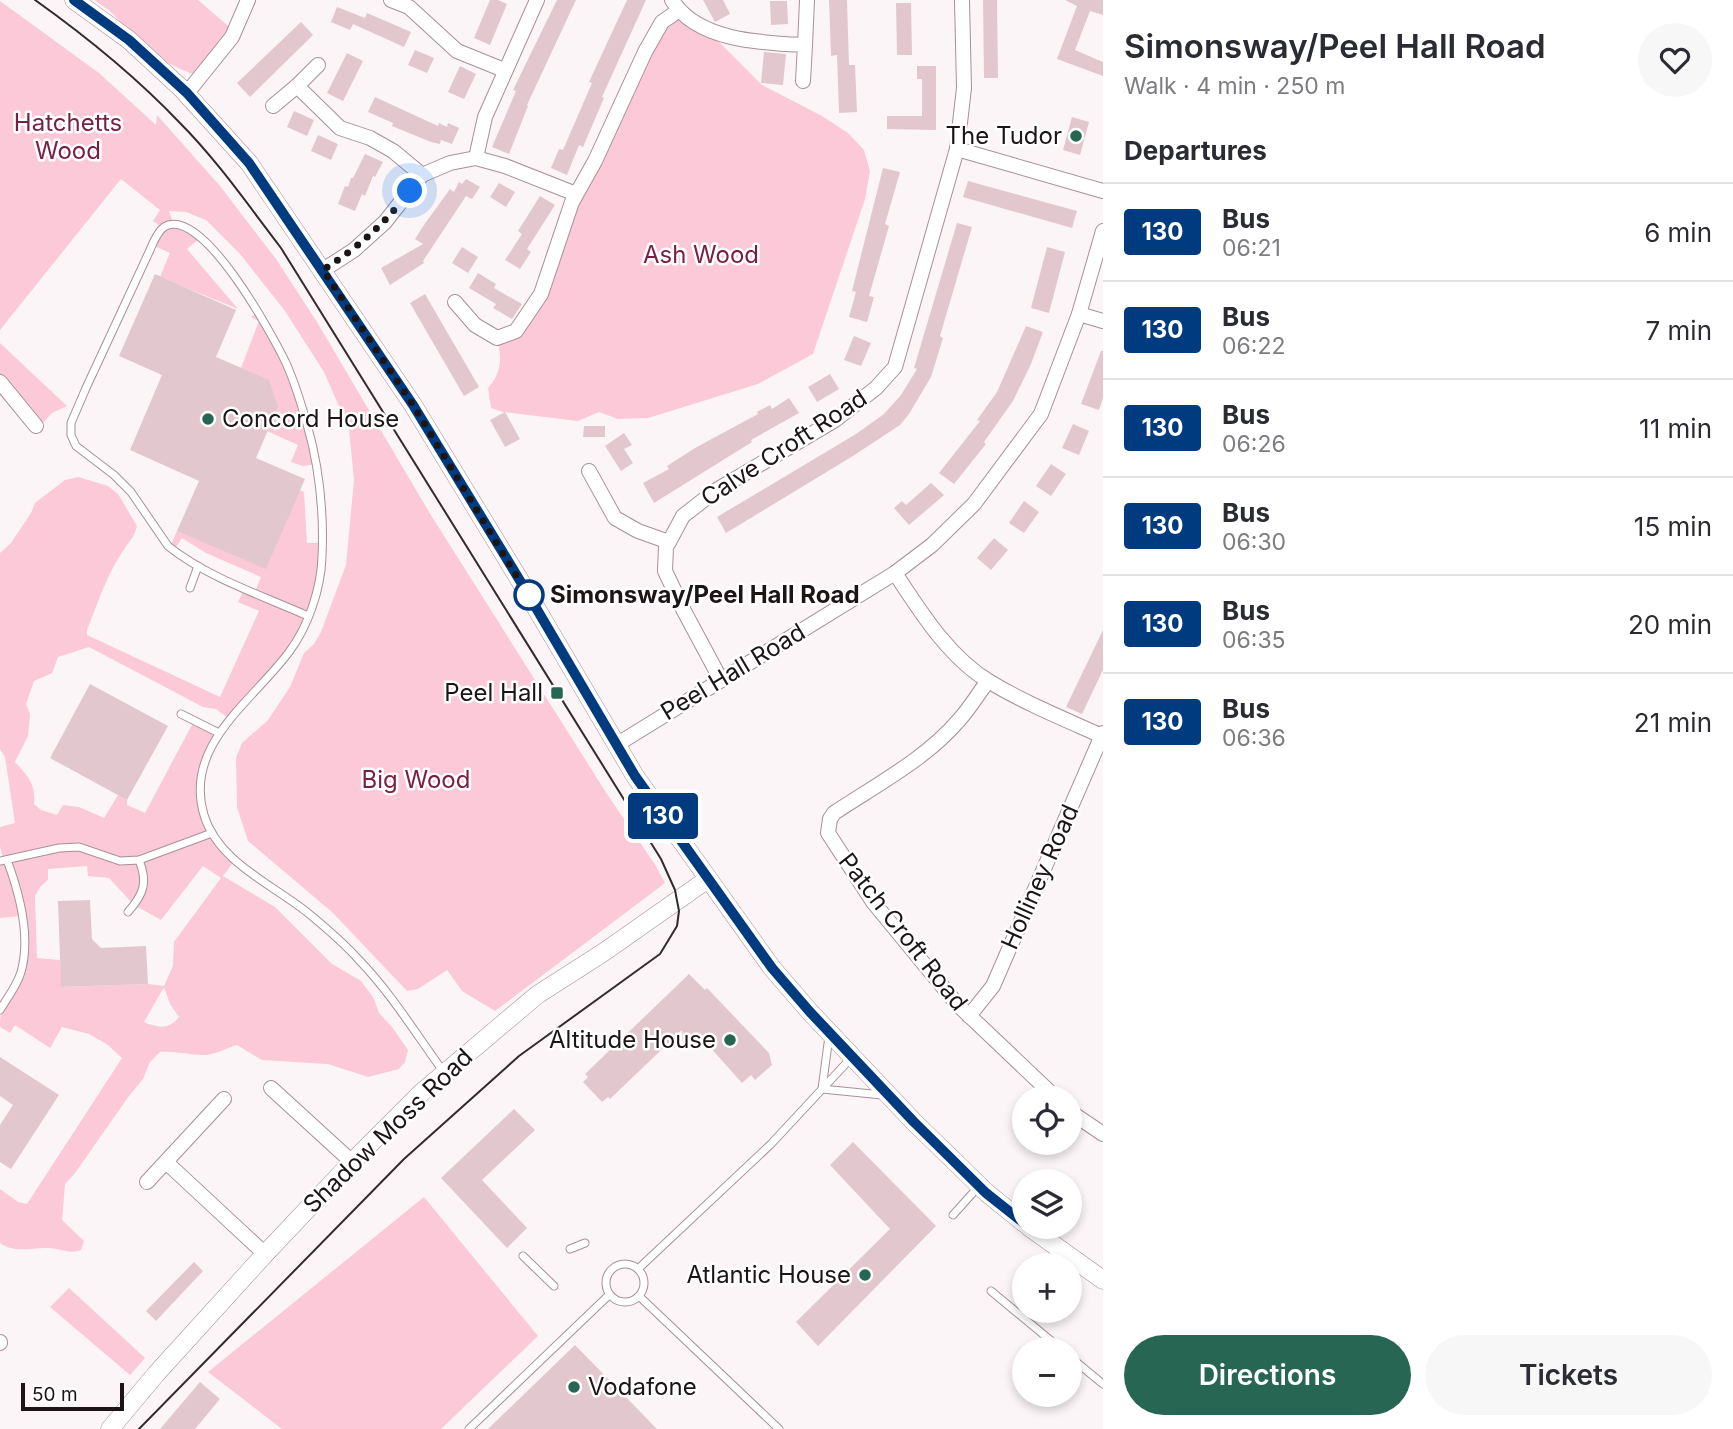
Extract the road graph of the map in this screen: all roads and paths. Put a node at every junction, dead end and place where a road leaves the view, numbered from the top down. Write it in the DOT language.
graph roads {
  1 [pos="74,0"];
  2 [pos="248,0"];
  3 [pos="537,0"];
  4 [pos="807,0"];
  5 [pos="962,0"];
  6 [pos="396,1"];
  7 [pos="675,5"];
  8 [pos="805,45"];
  9 [pos="318,65"];
  10 [pos="504,70"];
  11 [pos="803,81"];
  12 [pos="297,86"];
  13 [pos="187,93"];
  14 [pos="273,106"];
  15 [pos="957,149"];
  16 [pos="476,158"];
  17 [pos="422,175"];
  18 [pos="1103,191"];
  19 [pos="576,194"];
  20 [pos="1103,231"];
  21 [pos="323,270"];
  22 [pos="455,302"];
  23 [pos="1079,314"];
  24 [pos="1103,321"];
  25 [pos="0,382"];
  26 [pos="36,426"];
  27 [pos="589,471"];
  28 [pos="669,542"];
  29 [pos="198,566"];
  30 [pos="895,573"];
  31 [pos="190,588"];
  32 [pos="308,616"];
  33 [pos="721,680"];
  34 [pos="988,681"];
  35 [pos="181,714"];
  36 [pos="219,733"];
  37 [pos="1102,735"];
  38 [pos="616,745"];
  39 [pos="212,833"];
  40 [pos="4,860"];
  41 [pos="139,860"];
  42 [pos="708,879"];
  43 [pos="128,912"];
  44 [pos="0,1010"];
  45 [pos="970,1016"];
  46 [pos="829,1032"];
  47 [pos="852,1057"];
  48 [pos="445,1073"];
  49 [pos="1042,1085"];
  50 [pos="271,1088"];
  51 [pos="822,1089"];
  52 [pos="890,1097"];
  53 [pos="224,1099"];
  54 [pos="1082,1120"];
  55 [pos="1103,1134"];
  56 [pos="352,1161"];
  57 [pos="166,1162"];
  58 [pos="147,1181"];
  59 [pos="979,1186"];
  60 [pos="1012,1213"];
  61 [pos="953,1215"];
  62 [pos="1046,1239"];
  63 [pos="585,1243"];
  64 [pos="570,1249"];
  65 [pos="265,1254"];
  66 [pos="523,1256"];
  67 [pos="638,1269"];
  68 [pos="1103,1280"];
  69 [pos="554,1286"];
  70 [pos="991,1291"];
  71 [pos="609,1295"];
  72 [pos="639,1296"];
  73 [pos="1047,1337"];
  74 [pos="1082,1367"];
  75 [pos="1103,1384"];
  76 [pos="110,1429"];
  77 [pos="469,1429"];
  78 [pos="779,1429"];
  1 -- 13 [label="street"];
  2 -- 13 [label="street"];
  3 -- 10 [label="street"];
  4 -- 8 [label="street"];
  5 -- 15 [label="street, Calve Croft Road"];
  6 -- 10 [label="street"];
  7 -- 8 [label="street"];
  7 -- 19 [label="street"];
  8 -- 11 [label="street"];
  9 -- 12 [label="street"];
  10 -- 16 [label="street"];
  12 -- 14 [label="street"];
  12 -- 17 [label="street"];
  13 -- 21 [label="street"];
  15 -- 18 [label="street"];
  15 -- 28 [label="street, Calve Croft Road"];
  16 -- 17 [label="street"];
  16 -- 19 [label="street"];
  17 -- 21 [label="street"];
  19 -- 22 [label="street"];
  20 -- 23 [label="street, Peel Hall Road"];
  21 -- 38 [label="street"];
  23 -- 24 [label="street"];
  23 -- 30 [label="street, Peel Hall Road"];
  25 -- 26 [label="street"];
  27 -- 28 [label="street"];
  28 -- 33 [label="street, Calve Croft Road"];
  29 -- 31 [label="lane"];
  29 -- 32 [label="lane"];
  29 -- 32 [label="lane"];
  30 -- 33 [label="street, Peel Hall Road"];
  30 -- 34 [label="street"];
  32 -- 36 [label="lane"];
  33 -- 38 [label="street, Peel Hall Road"];
  34 -- 37 [label="street"];
  34 -- 45 [label="street, Patch Croft Road"];
  35 -- 36 [label="lane"];
  36 -- 39 [label="lane"];
  37 -- 45 [label="street, Holliney Road"];
  38 -- 42 [label="street"];
  39 -- 41 [label="lane"];
  39 -- 48 [label="lane"];
  40 -- 41 [label="lane"];
  40 -- 44 [label="lane"];
  41 -- 43 [label="lane"];
  42 -- 46 [label="street"];
  42 -- 48 [label="street, Shadow Moss Road"];
  45 -- 49 [label="street, Patch Croft Road"];
  46 -- 47 [label="street"];
  46 -- 51 [label="lane"];
  47 -- 51 [label="lane"];
  47 -- 52 [label="street"];
  48 -- 56 [label="street, Shadow Moss Road"];
  50 -- 56 [label="street"];
  51 -- 52 [label="lane"];
  51 -- 67 [label="lane"];
  52 -- 59 [label="street"];
  53 -- 57 [label="street"];
  54 -- 55 [label="street"];
  56 -- 65 [label="street, Shadow Moss Road"];
  57 -- 58 [label="street"];
  57 -- 65 [label="street"];
  59 -- 60 [label="street"];
  59 -- 61 [label="lane"];
  62 -- 68 [label="street"];
  63 -- 64 [label="lane"];
  65 -- 76 [label="street, Shadow Moss Road"];
  66 -- 69 [label="lane"];
  67 -- 71 [label="lane"];
  67 -- 72 [label="lane"];
  70 -- 73 [label="lane"];
  71 -- 72 [label="lane"];
  71 -- 77 [label="lane"];
  72 -- 78 [label="lane"];
  74 -- 75 [label="lane"];
}
